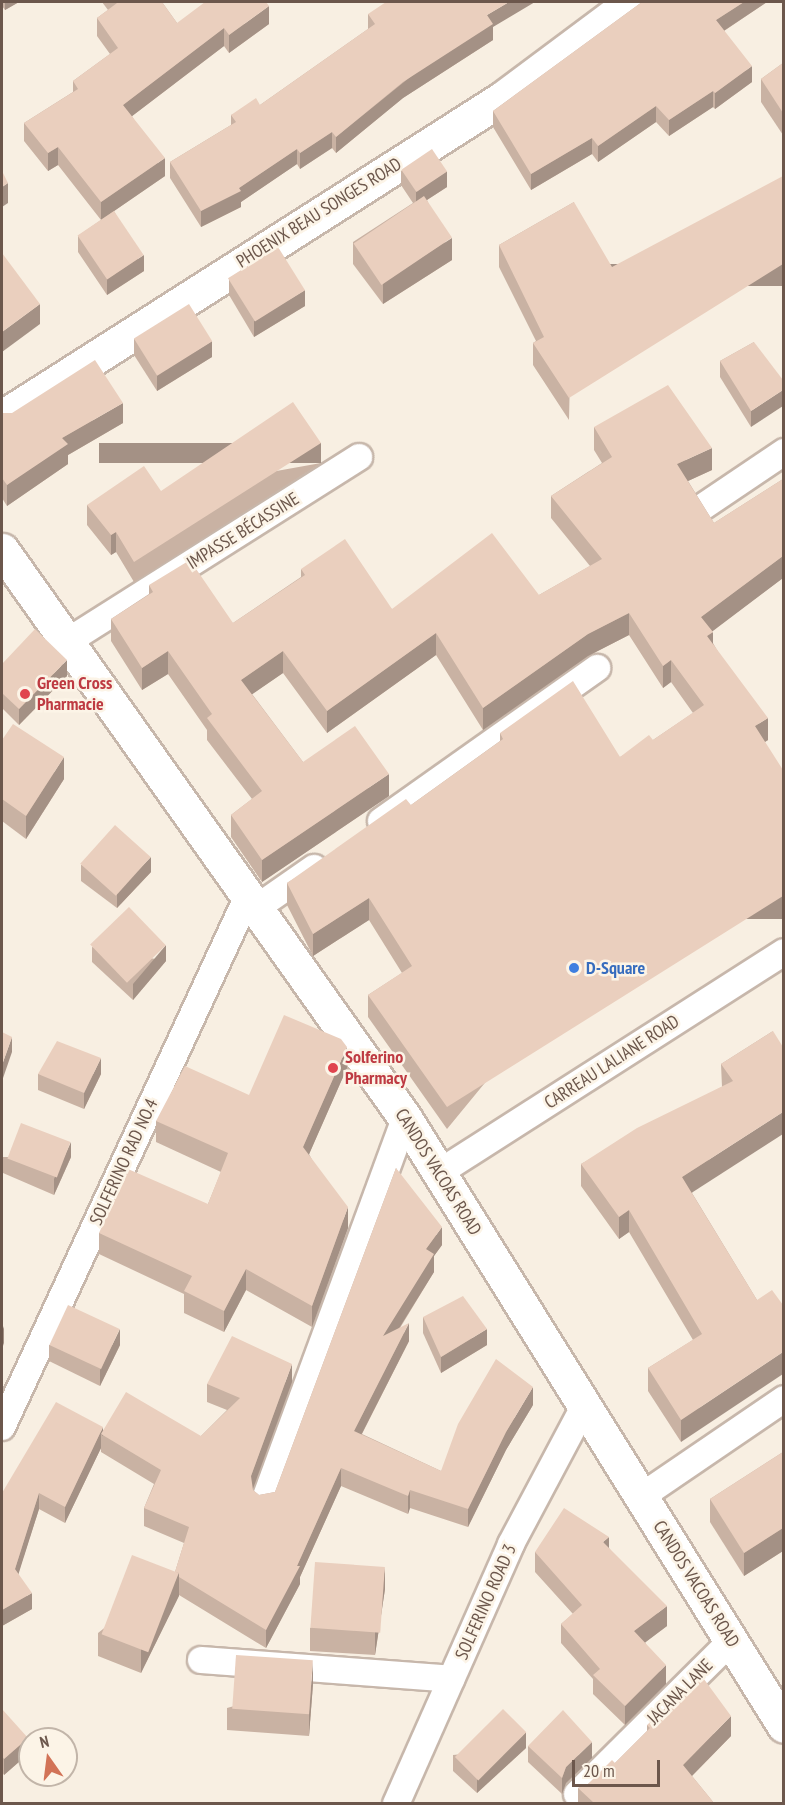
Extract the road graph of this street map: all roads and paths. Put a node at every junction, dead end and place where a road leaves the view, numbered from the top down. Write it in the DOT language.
graph roads {
  1 [pos="631,2"];
  2 [pos="2,417"];
  3 [pos="783,452"];
  4 [pos="359,457"];
  5 [pos="705,506"];
  6 [pos="2,550"];
  7 [pos="65,643"];
  8 [pos="597,668"];
  9 [pos="362,834"];
  10 [pos="333,855"];
  11 [pos="251,903"];
  12 [pos="783,952"];
  13 [pos="405,1118"];
  14 [pos="440,1172"];
  15 [pos="783,1399"];
  16 [pos="585,1405"];
  17 [pos="2,1427"];
  18 [pos="642,1496"];
  19 [pos="265,1499"];
  20 [pos="731,1641"];
  21 [pos="201,1660"];
  22 [pos="451,1679"];
  23 [pos="783,1726"];
  24 [pos="577,1794"];
  25 [pos="396,1803"];
  1 -- 2 [label="main road, PHOENIX BEAU SONGES ROAD"];
  3 -- 5 [label="street"];
  4 -- 7 [label="street, IMPASSE BÉCASSINE"];
  6 -- 7 [label="main road, CANDOS VACOAS ROAD"];
  7 -- 11 [label="main road, CANDOS VACOAS ROAD"];
  8 -- 9 [label="street"];
  10 -- 11 [label="street"];
  11 -- 13 [label="main road, CANDOS VACOAS ROAD"];
  11 -- 17 [label="street, SOLFERINO RAD NO.4"];
  12 -- 14 [label="street, CARREAU LALIANE ROAD"];
  13 -- 14 [label="main road, CANDOS VACOAS ROAD"];
  13 -- 19 [label="street"];
  14 -- 16 [label="main road, CANDOS VACOAS ROAD"];
  15 -- 18 [label="street"];
  16 -- 18 [label="main road, CANDOS VACOAS ROAD"];
  16 -- 22 [label="street, SOLFERINO ROAD 3"];
  18 -- 20 [label="main road, CANDOS VACOAS ROAD"];
  20 -- 23 [label="main road, CANDOS VACOAS ROAD"];
  20 -- 24 [label="street, JACANA LANE"];
  21 -- 22 [label="street"];
  22 -- 25 [label="street, SOLFERINO ROAD 3"];
}
